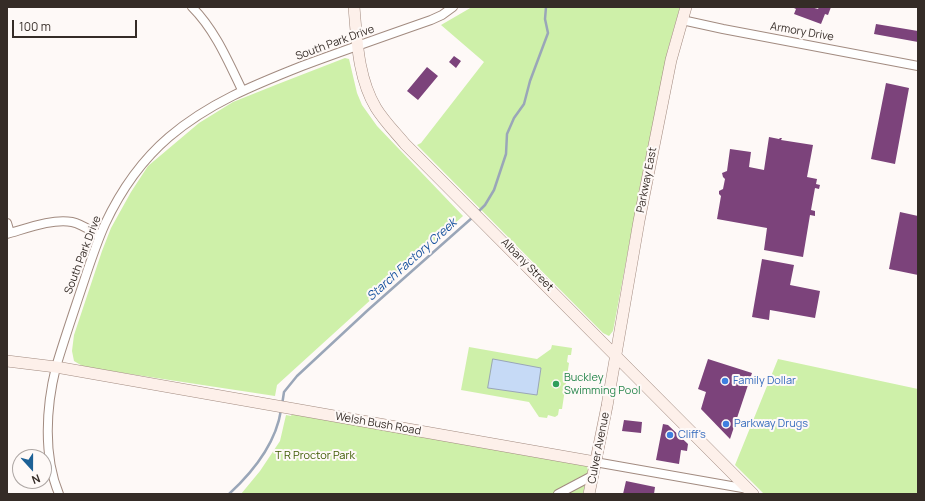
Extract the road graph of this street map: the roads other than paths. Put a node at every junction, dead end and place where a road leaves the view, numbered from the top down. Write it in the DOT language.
graph roads {
  1 [pos="192,7"];
  2 [pos="354,7"];
  3 [pos="454,7"];
  4 [pos="686,7"];
  5 [pos="682,20"];
  6 [pos="358,46"];
  7 [pos="918,66"];
  8 [pos="242,90"];
  9 [pos="7,223"];
  10 [pos="8,234"];
  11 [pos="100,236"];
  12 [pos="615,354"];
  13 [pos="7,361"];
  14 [pos="56,367"];
  15 [pos="595,462"];
  16 [pos="592,476"];
  17 [pos="751,492"];
  18 [pos="59,494"];
  19 [pos="558,494"];
  20 [pos="589,494"];
  1 -- 8 [label="street"];
  2 -- 6 [label="street, Albany Street"];
  3 -- 6 [label="street, South Park Drive"];
  4 -- 5 [label="street, Parkway East"];
  5 -- 7 [label="street, Armory Drive"];
  5 -- 12 [label="street, Parkway East"];
  6 -- 8 [label="street, South Park Drive"];
  6 -- 12 [label="street, Albany Street"];
  8 -- 11 [label="street, South Park Drive"];
  9 -- 10 [label="street"];
  10 -- 11 [label="street"];
  11 -- 14 [label="street, South Park Drive"];
  12 -- 15 [label="street, Culver Avenue"];
  12 -- 17 [label="street, Albany Street"];
  13 -- 14 [label="street, Welsh Bush Road"];
  14 -- 15 [label="street, Welsh Bush Road"];
  14 -- 18 [label="street, South Park Drive"];
  15 -- 16 [label="street, Culver Avenue"];
  15 -- 17 [label="street, Welsh Bush Road"];
  16 -- 19 [label="street"];
  16 -- 20 [label="street, Culver Avenue"];
}
